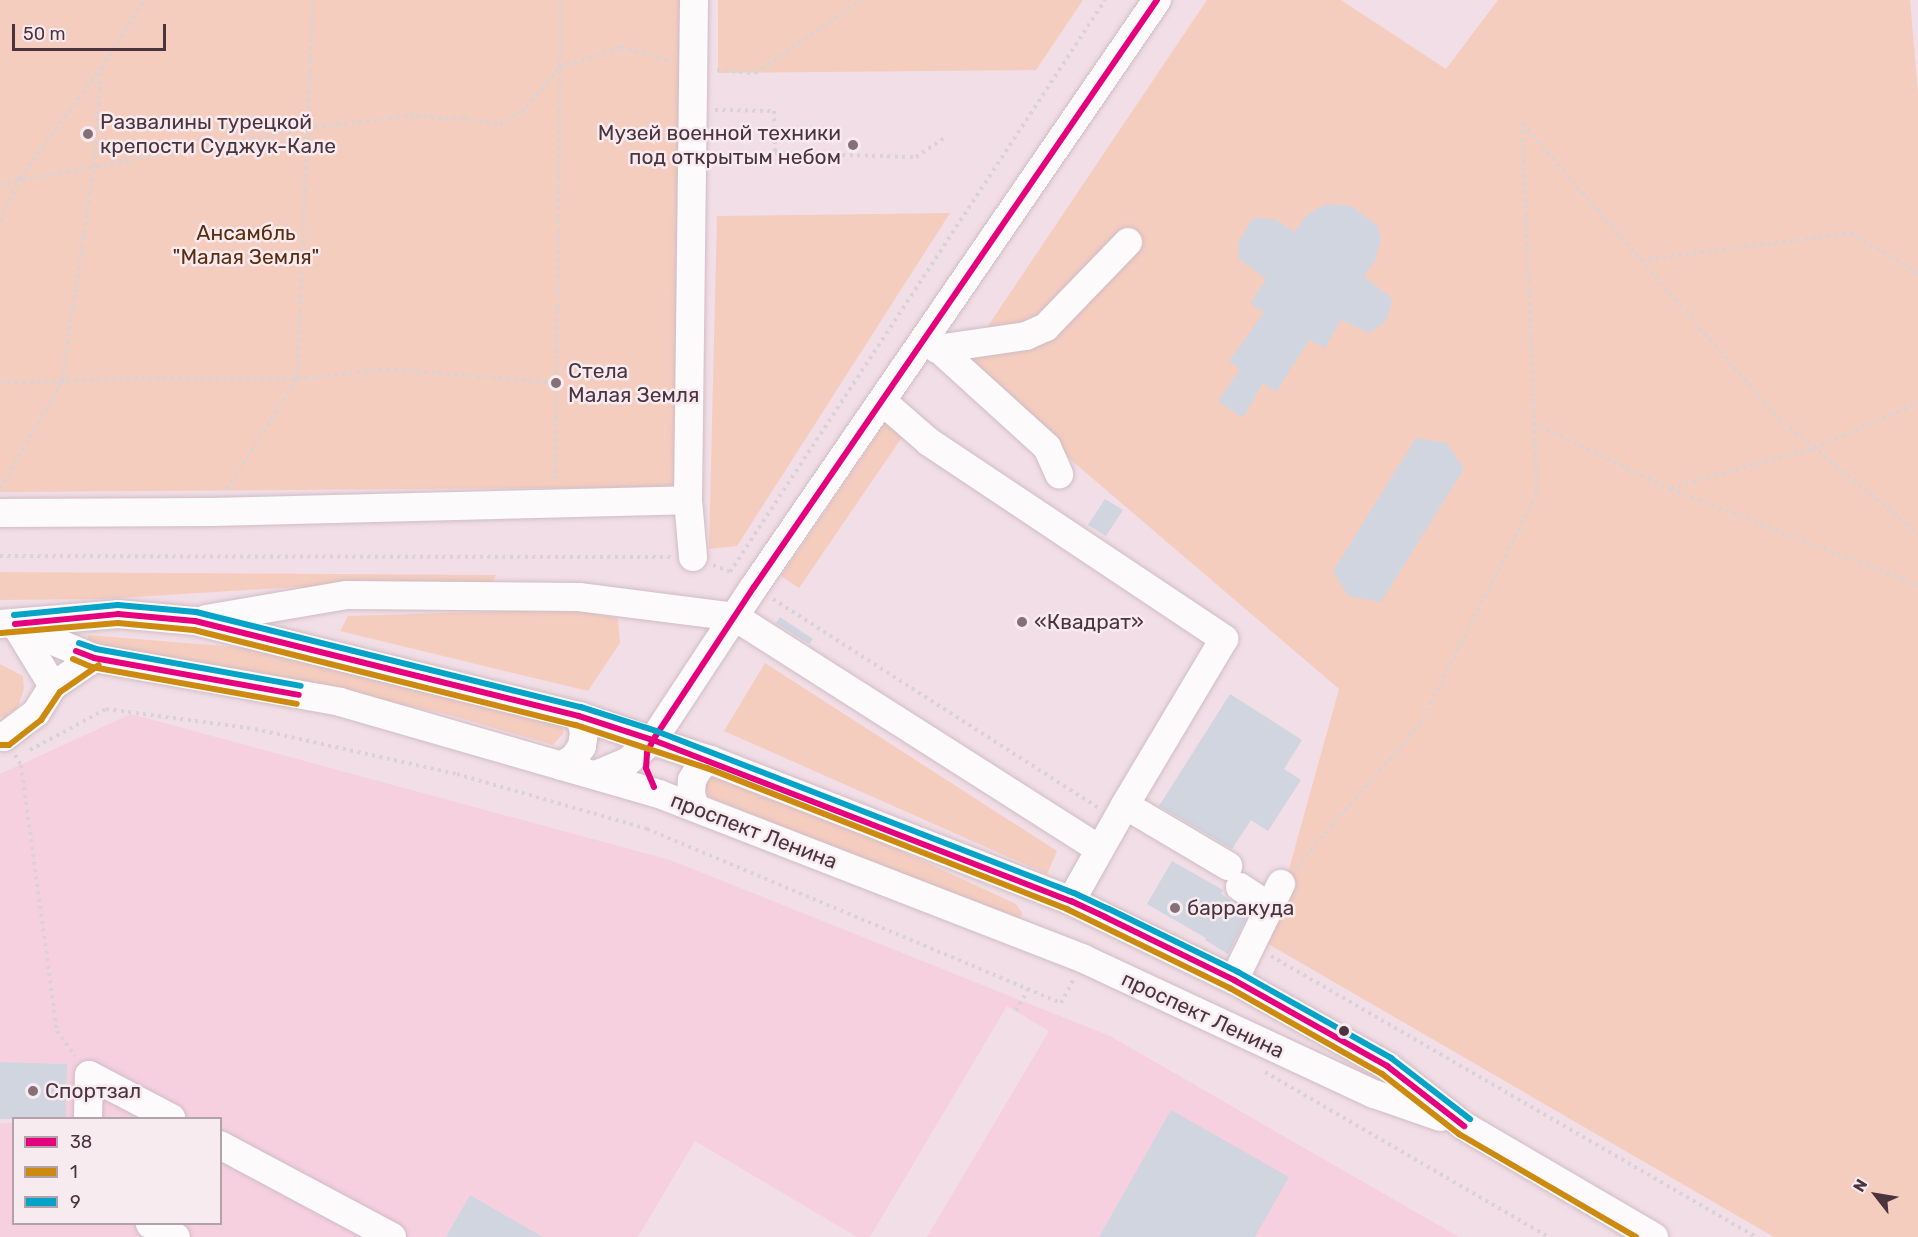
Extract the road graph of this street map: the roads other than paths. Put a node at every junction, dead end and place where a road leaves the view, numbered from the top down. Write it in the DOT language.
graph roads {
  1 [pos="694,0"];
  2 [pos="1157,0"];
  3 [pos="1128,242"];
  4 [pos="932,344"];
  5 [pos="883,402"];
  6 [pos="1059,474"];
  7 [pos="688,500"];
  8 [pos="0,513"];
  9 [pos="693,557"];
  10 [pos="735,617"];
  11 [pos="195,621"];
  12 [pos="7,624"];
  13 [pos="94,658"];
  14 [pos="53,686"];
  15 [pos="579,716"];
  16 [pos="653,740"];
  17 [pos="7,748"];
  18 [pos="710,760"];
  19 [pos="561,766"];
  20 [pos="596,775"];
  21 [pos="659,794"];
  22 [pos="695,807"];
  23 [pos="1120,812"];
  24 [pos="1098,848"];
  25 [pos="1071,901"];
  26 [pos="1234,980"];
  27 [pos="88,1117"];
  28 [pos="167,1117"];
  29 [pos="1464,1126"];
  30 [pos="222,1146"];
  31 [pos="152,1225"];
  32 [pos="176,1237"];
  33 [pos="392,1237"];
  34 [pos="1654,1237"];
  1 -- 7 [label="street"];
  2 -- 4 [label="street"];
  3 -- 4 [label="street"];
  4 -- 5 [label="street"];
  4 -- 6 [label="street"];
  5 -- 10 [label="street"];
  5 -- 23 [label="street"];
  7 -- 8 [label="street"];
  7 -- 9 [label="street"];
  10 -- 11 [label="street, проспект Ленина"];
  10 -- 16 [label="street"];
  10 -- 24 [label="street"];
  11 -- 12 [label="street, проспект Ленина"];
  11 -- 15 [label="street, проспект Ленина"];
  12 -- 13 [label="street, проспект Ленина"];
  12 -- 14 [label="street"];
  13 -- 14 [label="street"];
  13 -- 19 [label="street, проспект Ленина"];
  14 -- 17 [label="street"];
  15 -- 16 [label="street, проспект Ленина"];
  15 -- 19 [label="street"];
  16 -- 18 [label="street, проспект Ленина"];
  16 -- 20 [label="street"];
  16 -- 21 [label="street"];
  18 -- 22 [label="street"];
  18 -- 25 [label="street, проспект Ленина"];
  19 -- 20 [label="street, проспект Ленина"];
  20 -- 21 [label="street, проспект Ленина"];
  21 -- 22 [label="street, проспект Ленина"];
  22 -- 29 [label="street, проспект Ленина"];
  23 -- 24 [label="street"];
  23 -- 26 [label="street"];
  24 -- 25 [label="street"];
  25 -- 26 [label="street, проспект Ленина"];
  26 -- 29 [label="street, проспект Ленина"];
  27 -- 28 [label="street"];
  29 -- 34 [label="street, проспект Ленина"];
  30 -- 33 [label="street"];
  31 -- 32 [label="street"];
}
